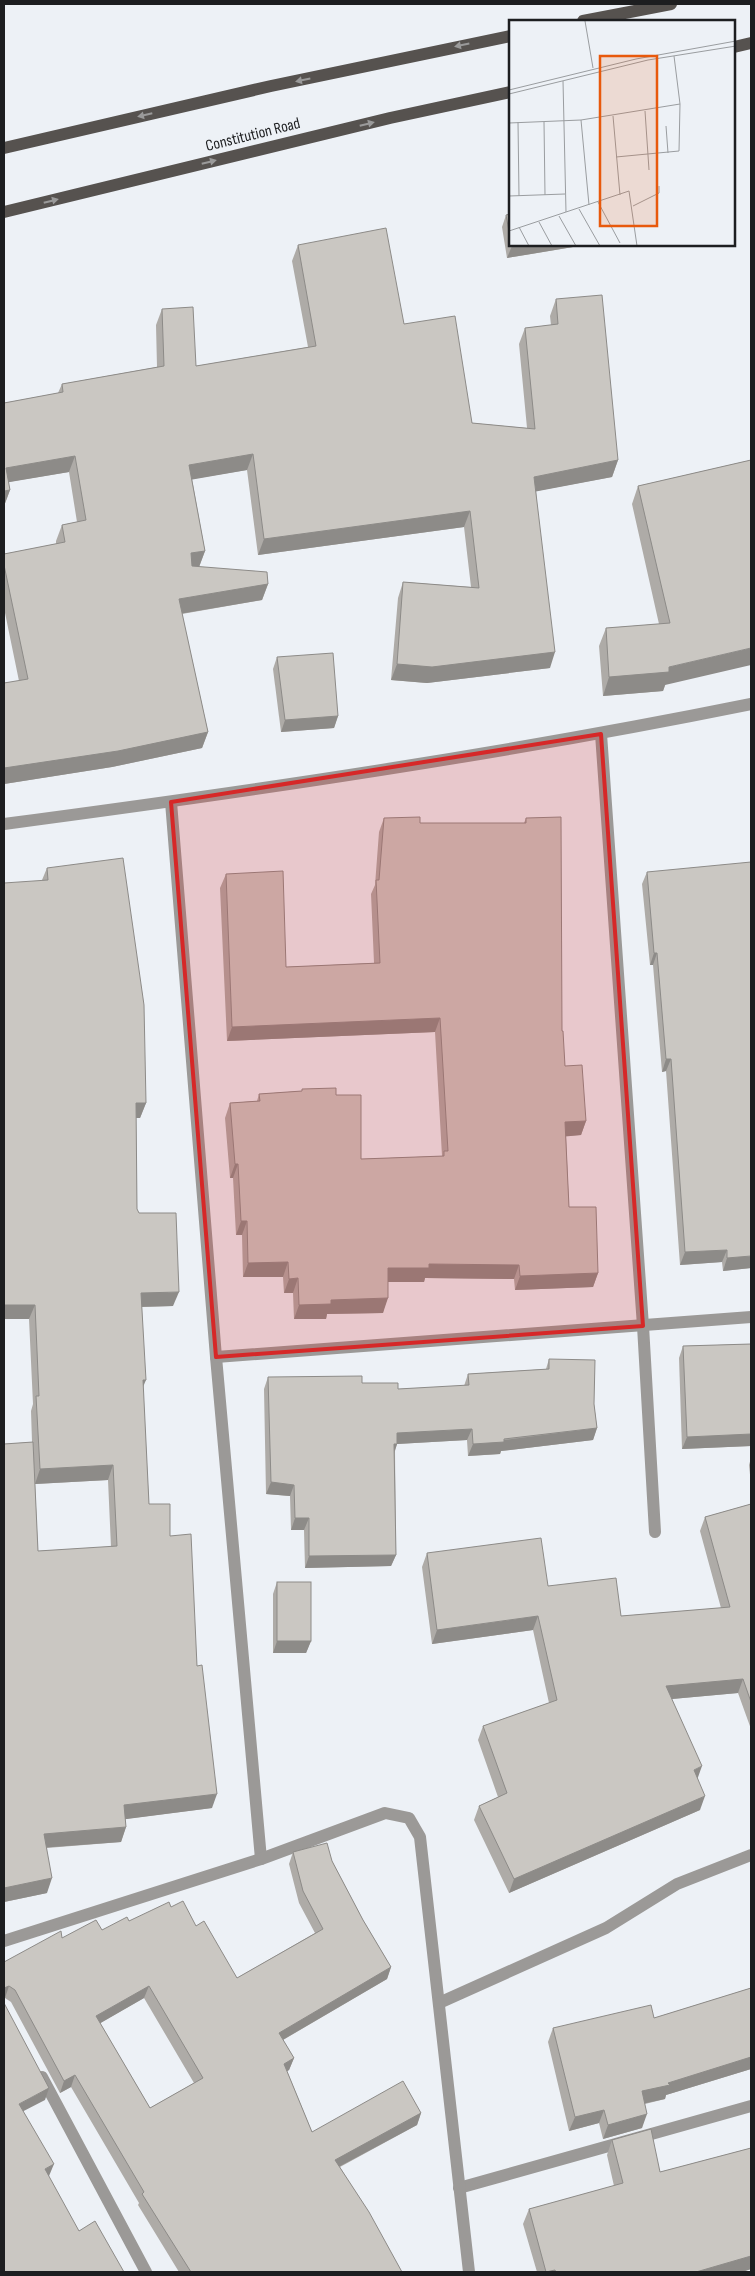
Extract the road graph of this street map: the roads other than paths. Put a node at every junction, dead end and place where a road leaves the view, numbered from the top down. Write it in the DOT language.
graph roads {
  1 [pos="671,4"];
  2 [pos="587,20"];
  3 [pos="509,36"];
  4 [pos="751,44"];
  5 [pos="735,47"];
  6 [pos="509,92"];
  7 [pos="4,148"];
  8 [pos="4,212"];
  9 [pos="751,704"];
  10 [pos="601,734"];
  11 [pos="171,802"];
  12 [pos="4,824"];
  13 [pos="751,1317"];
  14 [pos="643,1326"];
  15 [pos="216,1357"];
  16 [pos="655,1532"];
  17 [pos="751,1854"];
  18 [pos="262,1859"];
  19 [pos="4,1941"];
  20 [pos="439,2003"];
  21 [pos="36,2066"];
  22 [pos="751,2106"];
  23 [pos="459,2188"];
  24 [pos="146,2272"];
  25 [pos="469,2272"];
  1 -- 2 [label="main road"];
  3 -- 7 [label="main road, one-way"];
  4 -- 5 [label="main road"];
  8 -- 6 [label="main road, Constitution Road, one-way"];
  9 -- 10 [label="street"];
  10 -- 11 [label="street"];
  10 -- 14 [label="street"];
  11 -- 12 [label="street"];
  11 -- 15 [label="street"];
  13 -- 14 [label="street"];
  14 -- 15 [label="street"];
  14 -- 16 [label="street"];
  15 -- 18 [label="street"];
  17 -- 20 [label="street"];
  18 -- 19 [label="street"];
  18 -- 20 [label="street"];
  20 -- 23 [label="street"];
  21 -- 24 [label="street"];
  22 -- 23 [label="street"];
  23 -- 25 [label="street"];
}
